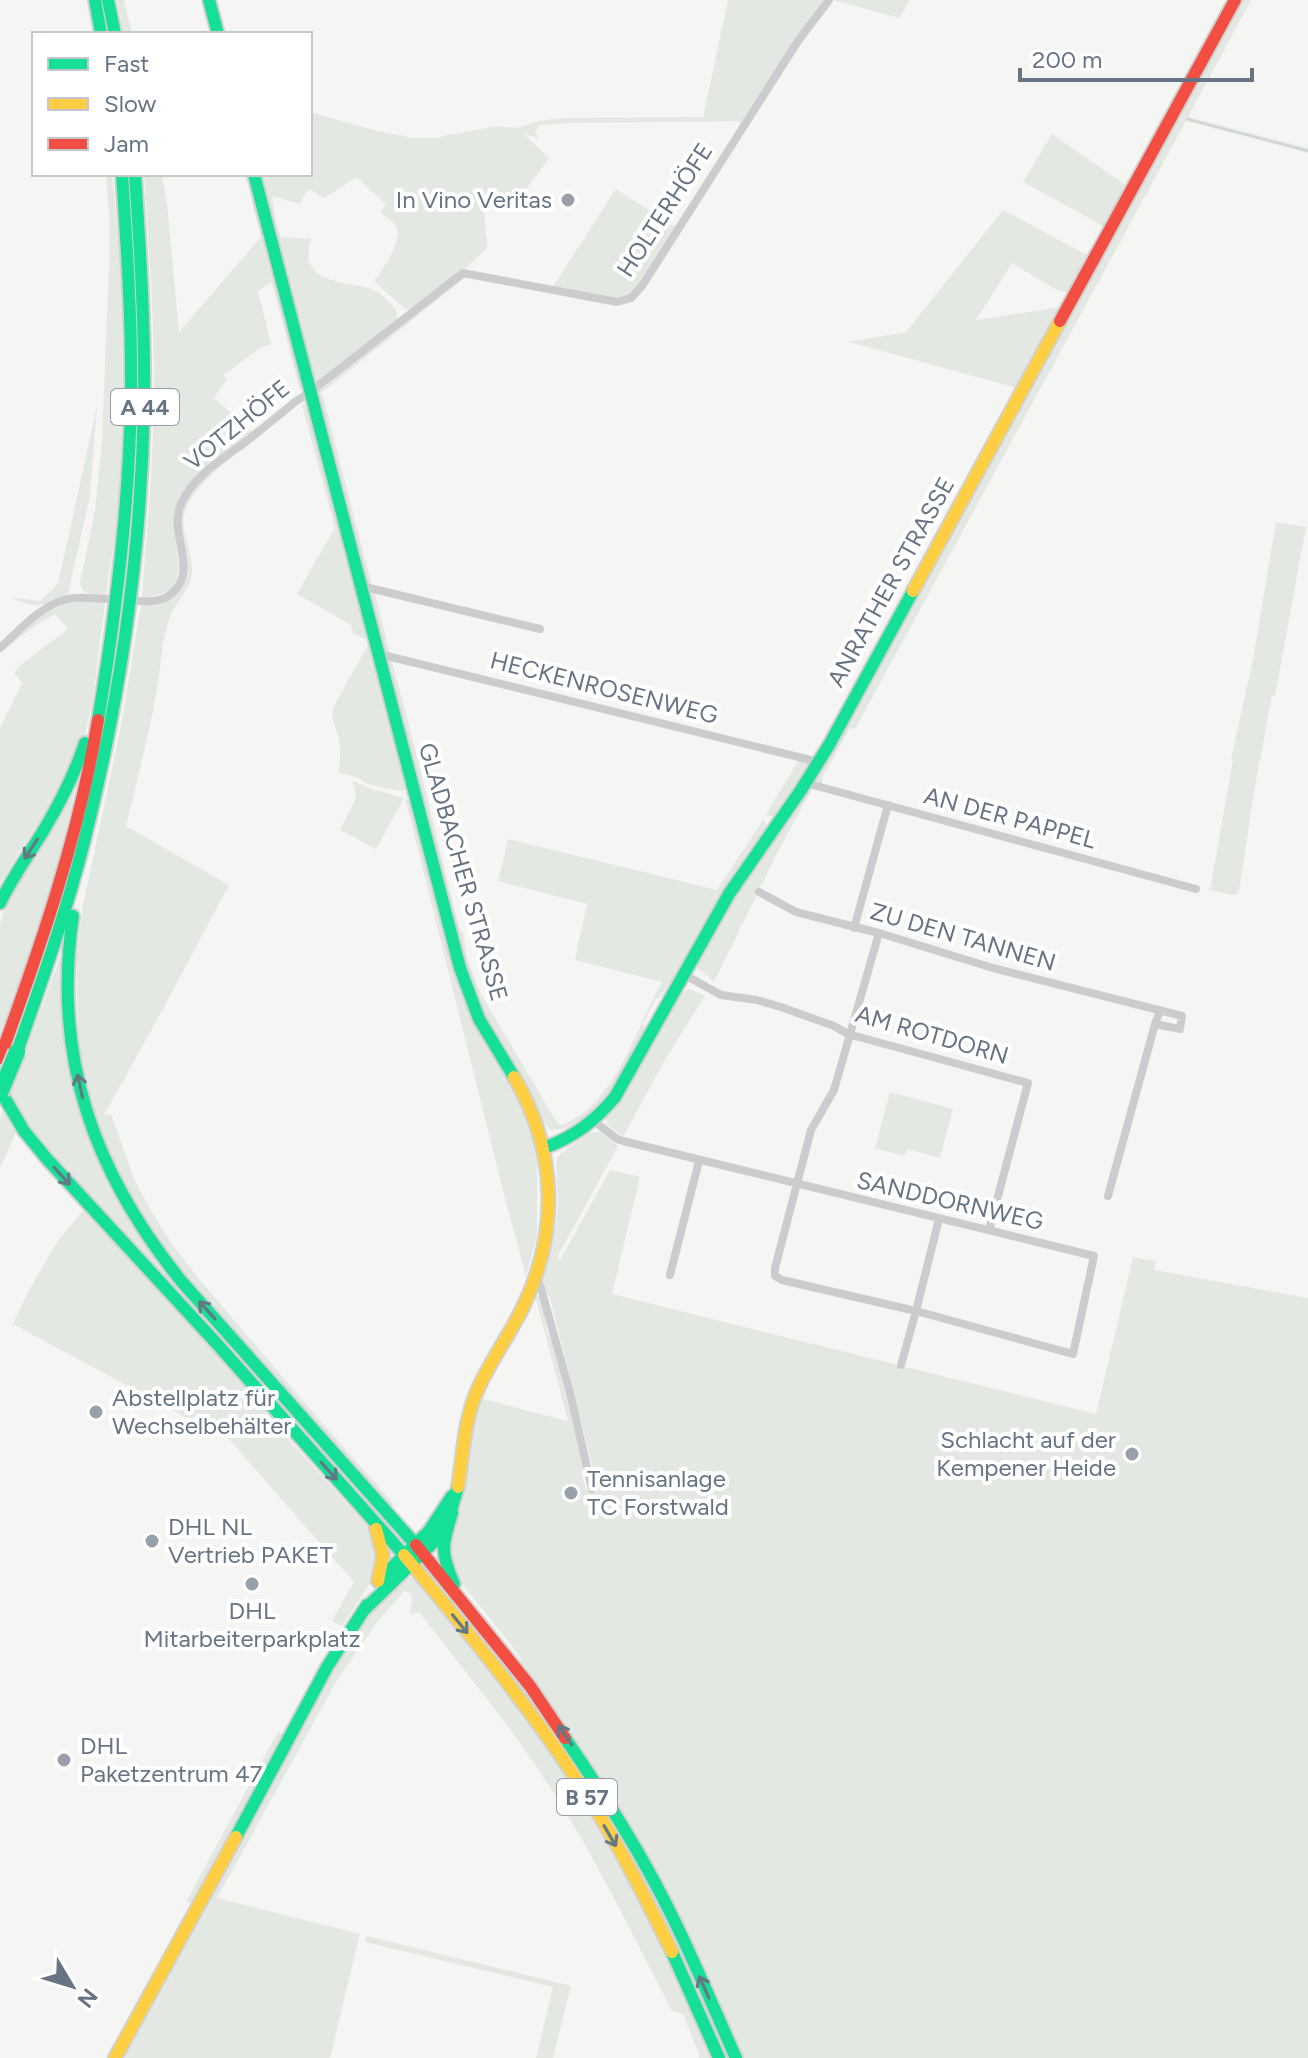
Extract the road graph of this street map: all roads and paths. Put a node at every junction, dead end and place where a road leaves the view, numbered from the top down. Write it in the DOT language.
graph roads {
  1 [pos="95,0"];
  2 [pos="108,0"];
  3 [pos="209,0"];
  4 [pos="829,0"];
  5 [pos="1235,0"];
  6 [pos="101,32"];
  7 [pos="115,32"];
  8 [pos="217,32"];
  9 [pos="122,176"];
  10 [pos="135,176"];
  11 [pos="255,176"];
  12 [pos="311,395"];
  13 [pos="361,586"];
  14 [pos="140,601"];
  15 [pos="112,604"];
  16 [pos="540,629"];
  17 [pos="0,648"];
  18 [pos="379,656"];
  19 [pos="819,762"];
  20 [pos="100,780"];
  21 [pos="813,785"];
  22 [pos="888,805"];
  23 [pos="1196,889"];
  24 [pos="759,892"];
  25 [pos="0,903"];
  26 [pos="854,928"];
  27 [pos="879,933"];
  28 [pos="683,974"];
  29 [pos="1160,1011"];
  30 [pos="1155,1024"];
  31 [pos="848,1034"];
  32 [pos="12,1046"];
  33 [pos="0,1058"];
  34 [pos="0,1092"];
  35 [pos="594,1121"];
  36 [pos="544,1148"];
  37 [pos="699,1161"];
  38 [pos="796,1185"];
  39 [pos="1108,1196"];
  40 [pos="939,1219"];
  41 [pos="989,1230"];
  42 [pos="670,1275"];
  43 [pos="536,1278"];
  44 [pos="916,1311"];
  45 [pos="901,1365"];
  46 [pos="462,1466"];
  47 [pos="592,1489"];
  48 [pos="452,1513"];
  49 [pos="370,1517"];
  50 [pos="413,1554"];
  51 [pos="378,1581"];
  52 [pos="458,1596"];
  53 [pos="364,1610"];
  54 [pos="115,2058"];
  55 [pos="719,2058"];
  56 [pos="736,2058"];
  1 -- 6 [label="main road"];
  2 -- 7 [label="main road"];
  3 -- 8 [label="main road"];
  4 -- 12 [label="street, HOLTERHÖFE"];
  5 -- 19 [label="main road, ANRATHER STRASSE"];
  9 -- 15 [label="main road, A 44"];
  10 -- 20 [label="main road, A 44"];
  11 -- 12 [label="main road, GLADBACHER STRASSE"];
  12 -- 13 [label="main road, GLADBACHER STRASSE"];
  12 -- 14 [label="street, VOTZHÖFE"];
  13 -- 16 [label="street"];
  13 -- 18 [label="main road, GLADBACHER STRASSE"];
  15 -- 17 [label="street"];
  15 -- 25 [label="main road, one-way"];
  15 -- 32 [label="main road, A 44"];
  18 -- 19 [label="street, HECKENROSENWEG"];
  18 -- 36 [label="main road, GLADBACHER STRASSE"];
  19 -- 28 [label="main road, ANRATHER STRASSE"];
  20 -- 32 [label="main road, A 44"];
  50 -- 20 [label="main road, one-way"];
  21 -- 22 [label="street, AN DER PAPPEL"];
  22 -- 23 [label="street, AN DER PAPPEL"];
  22 -- 26 [label="street"];
  24 -- 26 [label="street, ZU DEN TANNEN"];
  26 -- 27 [label="street, ZU DEN TANNEN"];
  27 -- 29 [label="street, ZU DEN TANNEN"];
  27 -- 31 [label="street"];
  28 -- 31 [label="street, AM ROTDORN"];
  28 -- 35 [label="main road, ANRATHER STRASSE"];
  29 -- 30 [label="street"];
  29 -- 30 [label="street"];
  30 -- 39 [label="street"];
  31 -- 38 [label="street"];
  31 -- 41 [label="street, AM ROTDORN"];
  32 -- 33 [label="main road, A 44"];
  32 -- 34 [label="main road, A 44, bridge"];
  34 -- 49 [label="main road, one-way"];
  35 -- 36 [label="main road, ANRATHER STRASSE"];
  35 -- 37 [label="street, SANDDORNWEG"];
  36 -- 43 [label="main road, GLADBACHER STRASSE"];
  37 -- 38 [label="street, SANDDORNWEG"];
  37 -- 42 [label="street"];
  38 -- 40 [label="street, SANDDORNWEG"];
  38 -- 44 [label="street"];
  40 -- 41 [label="street, SANDDORNWEG"];
  40 -- 44 [label="street"];
  41 -- 44 [label="street, SANDDORNWEG"];
  43 -- 46 [label="main road"];
  43 -- 47 [label="street"];
  44 -- 45 [label="street"];
  46 -- 48 [label="main road"];
  46 -- 50 [label="main road"];
  48 -- 50 [label="main road"];
  48 -- 52 [label="main road"];
  49 -- 50 [label="main road"];
  49 -- 51 [label="main road"];
  50 -- 51 [label="main road"];
  50 -- 52 [label="main road, B 57"];
  50 -- 53 [label="main road"];
  50 -- 55 [label="main road, B 57, one-way"];
  51 -- 53 [label="main road"];
  56 -- 52 [label="main road, B 57, one-way"];
  53 -- 54 [label="main road"];
}
